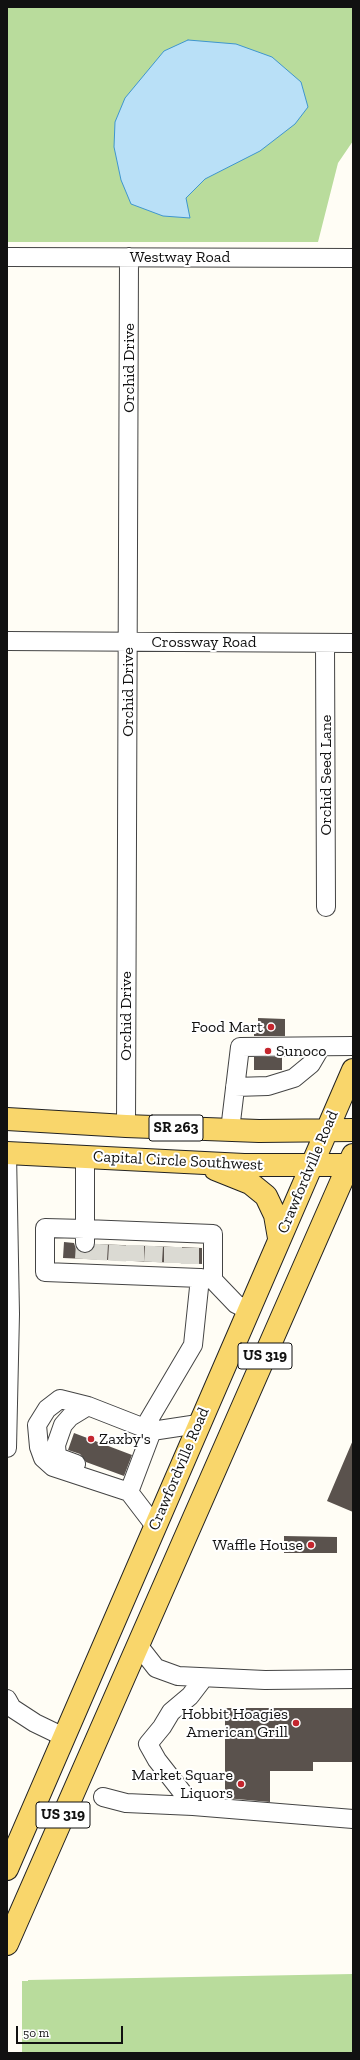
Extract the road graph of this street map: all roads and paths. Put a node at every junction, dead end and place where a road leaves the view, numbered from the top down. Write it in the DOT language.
graph roads {
  1 [pos="7,257"];
  2 [pos="129,257"];
  3 [pos="353,258"];
  4 [pos="7,641"];
  5 [pos="128,642"];
  6 [pos="325,643"];
  7 [pos="353,643"];
  8 [pos="326,907"];
  9 [pos="353,1046"];
  10 [pos="320,1047"];
  11 [pos="353,1070"];
  12 [pos="235,1087"];
  13 [pos="7,1119"];
  14 [pos="126,1126"];
  15 [pos="230,1130"];
  16 [pos="325,1130"];
  17 [pos="353,1130"];
  18 [pos="7,1153"];
  19 [pos="86,1157"];
  20 [pos="197,1162"];
  21 [pos="352,1162"];
  22 [pos="310,1166"];
  23 [pos="280,1238"];
  24 [pos="91,1251"];
  25 [pos="126,1253"];
  26 [pos="153,1254"];
  27 [pos="187,1260"];
  28 [pos="248,1310"];
  29 [pos="88,1406"];
  30 [pos="198,1424"];
  31 [pos="148,1430"];
  32 [pos="7,1448"];
  33 [pos="130,1489"];
  34 [pos="155,1526"];
  35 [pos="138,1645"];
  36 [pos="94,1666"];
  37 [pos="203,1678"];
  38 [pos="353,1679"];
  39 [pos="7,1699"];
  40 [pos="100,1730"];
  41 [pos="60,1745"];
  42 [pos="103,1798"];
  43 [pos="193,1806"];
  44 [pos="353,1819"];
  45 [pos="7,1869"];
  46 [pos="7,1944"];
  1 -- 2 [label="street, Westway Road"];
  2 -- 3 [label="street, Westway Road"];
  2 -- 5 [label="street, Orchid Drive"];
  4 -- 5 [label="street, Crossway Road"];
  5 -- 6 [label="street, Crossway Road"];
  5 -- 14 [label="street, Orchid Drive"];
  6 -- 7 [label="street, Crossway Road"];
  6 -- 8 [label="street, Orchid Seed Lane"];
  9 -- 10 [label="street"];
  10 -- 12 [label="street"];
  10 -- 12 [label="street"];
  11 -- 16 [label="main road, Crawfordville Road"];
  12 -- 15 [label="street"];
  13 -- 14 [label="main road, Capital Circle Southwest / SR 263"];
  14 -- 15 [label="main road, Capital Circle Southwest / SR 263"];
  15 -- 16 [label="main road, Capital Circle Southwest / SR 263"];
  16 -- 17 [label="main road, Capital Circle Southwest"];
  16 -- 22 [label="main road, Crawfordville Road / US 319"];
  18 -- 19 [label="main road, Capital Circle Southwest / SR 263"];
  18 -- 32 [label="street"];
  19 -- 20 [label="main road, Capital Circle Southwest / SR 263"];
  19 -- 24 [label="street"];
  20 -- 22 [label="main road, Capital Circle Southwest / SR 263"];
  20 -- 23 [label="main road"];
  21 -- 22 [label="main road, Capital Circle Southwest / SR 263"];
  21 -- 35 [label="main road, Crawfordville Road / US 319"];
  22 -- 23 [label="main road, Crawfordville Road / US 319"];
  23 -- 28 [label="main road, Crawfordville Road / US 319"];
  24 -- 25 [label="street"];
  24 -- 25 [label="street"];
  25 -- 26 [label="street"];
  25 -- 26 [label="street"];
  26 -- 27 [label="street"];
  26 -- 27 [label="street"];
  27 -- 28 [label="street"];
  27 -- 31 [label="street"];
  28 -- 30 [label="main road, Crawfordville Road / US 319"];
  29 -- 31 [label="street"];
  29 -- 33 [label="street"];
  29 -- 33 [label="street"];
  30 -- 31 [label="street"];
  30 -- 34 [label="main road, Crawfordville Road / US 319"];
  31 -- 33 [label="street"];
  33 -- 34 [label="street"];
  34 -- 36 [label="main road, Crawfordville Road / US 319"];
  35 -- 37 [label="street"];
  35 -- 40 [label="main road, Crawfordville Road / US 319"];
  36 -- 40 [label="main road"];
  36 -- 41 [label="main road, Crawfordville Road / US 319"];
  37 -- 38 [label="street"];
  37 -- 43 [label="street"];
  39 -- 41 [label="street"];
  40 -- 41 [label="main road"];
  40 -- 46 [label="main road, Crawfordville Road / US 319"];
  41 -- 45 [label="main road, Crawfordville Road / US 319"];
  42 -- 43 [label="street"];
  43 -- 44 [label="street"];
}
